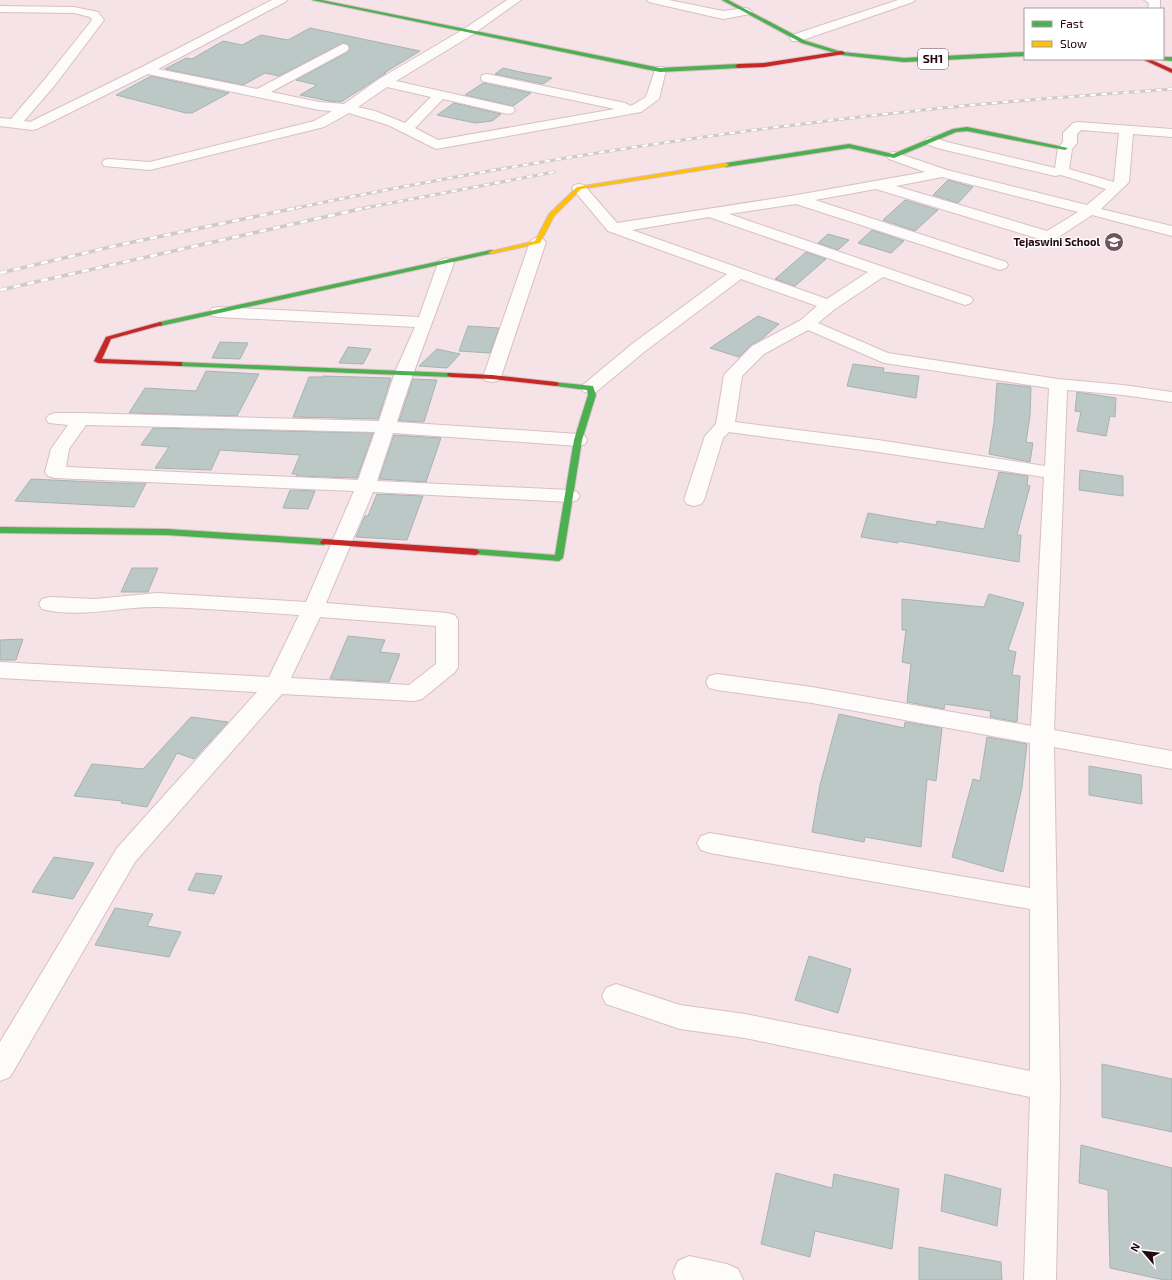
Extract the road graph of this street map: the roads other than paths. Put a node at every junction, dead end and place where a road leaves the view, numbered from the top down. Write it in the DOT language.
graph roads {
  1 [pos="281,0"];
  2 [pos="314,0"];
  3 [pos="515,0"];
  4 [pos="653,0"];
  5 [pos="724,0"];
  6 [pos="909,0"];
  7 [pos="1150,0"];
  8 [pos="1154,8"];
  9 [pos="0,10"];
  10 [pos="746,12"];
  11 [pos="468,32"];
  12 [pos="796,38"];
  13 [pos="343,48"];
  14 [pos="842,53"];
  15 [pos="1024,54"];
  16 [pos="1147,60"];
  17 [pos="146,70"];
  18 [pos="660,70"];
  19 [pos="1172,71"];
  20 [pos="488,78"];
  21 [pos="384,82"];
  22 [pos="259,93"];
  23 [pos="439,96"];
  24 [pos="347,108"];
  25 [pos="636,109"];
  26 [pos="508,110"];
  27 [pos="0,122"];
  28 [pos="14,124"];
  29 [pos="406,129"];
  30 [pos="1126,130"];
  31 [pos="1172,133"];
  32 [pos="932,141"];
  33 [pos="1065,148"];
  34 [pos="894,156"];
  35 [pos="109,163"];
  36 [pos="1062,171"];
  37 [pos="942,173"];
  38 [pos="878,185"];
  39 [pos="1118,187"];
  40 [pos="579,188"];
  41 [pos="797,199"];
  42 [pos="1089,210"];
  43 [pos="711,212"];
  44 [pos="613,228"];
  45 [pos="1172,231"];
  46 [pos="538,242"];
  47 [pos="446,263"];
  48 [pos="1000,265"];
  49 [pos="881,271"];
  50 [pos="739,273"];
  51 [pos="965,300"];
  52 [pos="830,305"];
  53 [pos="218,312"];
  54 [pos="425,322"];
  55 [pos="807,324"];
  56 [pos="404,372"];
  57 [pos="492,377"];
  58 [pos="1058,384"];
  59 [pos="590,388"];
  60 [pos="1172,397"];
  61 [pos="55,419"];
  62 [pos="81,419"];
  63 [pos="724,426"];
  64 [pos="386,428"];
  65 [pos="578,440"];
  66 [pos="1054,473"];
  67 [pos="366,486"];
  68 [pos="570,496"];
  69 [pos="694,500"];
  70 [pos="0,530"];
  71 [pos="341,544"];
  72 [pos="50,604"];
  73 [pos="313,608"];
  74 [pos="0,670"];
  75 [pos="717,682"];
  76 [pos="276,686"];
  77 [pos="1042,738"];
  78 [pos="1172,760"];
  79 [pos="710,843"];
  80 [pos="1043,901"];
  81 [pos="616,996"];
  82 [pos="0,1068"];
  83 [pos="1045,1087"];
  84 [pos="689,1272"];
  85 [pos="724,1280"];
  86 [pos="1040,1280"];
  1 -- 17 [label="street"];
  2 -- 11 [label="street"];
  3 -- 11 [label="street"];
  4 -- 10 [label="street"];
  5 -- 10 [label="street, SH1"];
  6 -- 12 [label="street"];
  7 -- 8 [label="street"];
  9 -- 28 [label="street"];
  10 -- 12 [label="street, SH1"];
  11 -- 18 [label="street"];
  11 -- 21 [label="street"];
  12 -- 14 [label="street, SH1"];
  13 -- 22 [label="street"];
  14 -- 15 [label="street, SH1"];
  14 -- 18 [label="street"];
  16 -- 19 [label="street"];
  17 -- 22 [label="street"];
  17 -- 28 [label="street"];
  18 -- 25 [label="street"];
  20 -- 25 [label="street"];
  21 -- 23 [label="street"];
  21 -- 24 [label="street"];
  22 -- 24 [label="street"];
  23 -- 26 [label="street"];
  23 -- 29 [label="street"];
  24 -- 29 [label="street"];
  24 -- 35 [label="street"];
  25 -- 29 [label="street"];
  27 -- 28 [label="street"];
  30 -- 31 [label="street"];
  30 -- 33 [label="street"];
  30 -- 39 [label="street"];
  32 -- 33 [label="street"];
  32 -- 34 [label="street"];
  32 -- 36 [label="street"];
  33 -- 36 [label="street"];
  34 -- 37 [label="street"];
  34 -- 40 [label="street"];
  36 -- 39 [label="street"];
  37 -- 38 [label="street"];
  37 -- 42 [label="street"];
  38 -- 41 [label="street"];
  38 -- 42 [label="street"];
  39 -- 42 [label="street"];
  40 -- 44 [label="street"];
  40 -- 46 [label="street"];
  41 -- 43 [label="street"];
  41 -- 48 [label="street"];
  42 -- 45 [label="street"];
  43 -- 44 [label="street"];
  43 -- 49 [label="street"];
  44 -- 50 [label="street"];
  46 -- 47 [label="street"];
  46 -- 57 [label="street"];
  47 -- 53 [label="street"];
  47 -- 54 [label="street"];
  49 -- 51 [label="street"];
  49 -- 52 [label="street"];
  50 -- 52 [label="street"];
  50 -- 59 [label="street"];
  52 -- 55 [label="street"];
  53 -- 54 [label="street"];
  53 -- 56 [label="street"];
  54 -- 56 [label="street"];
  55 -- 58 [label="street"];
  55 -- 63 [label="street"];
  56 -- 57 [label="street"];
  56 -- 64 [label="street"];
  57 -- 59 [label="street"];
  58 -- 60 [label="street"];
  58 -- 66 [label="street"];
  59 -- 65 [label="street"];
  61 -- 62 [label="street"];
  62 -- 64 [label="street"];
  62 -- 67 [label="street"];
  63 -- 66 [label="street"];
  63 -- 69 [label="street"];
  64 -- 65 [label="street"];
  64 -- 67 [label="street"];
  65 -- 68 [label="street"];
  66 -- 77 [label="street"];
  67 -- 68 [label="street"];
  67 -- 71 [label="street"];
  68 -- 71 [label="street"];
  70 -- 71 [label="street"];
  71 -- 73 [label="street"];
  72 -- 73 [label="street"];
  73 -- 76 [label="street"];
  73 -- 76 [label="street"];
  74 -- 76 [label="street"];
  75 -- 77 [label="street"];
  76 -- 82 [label="street"];
  77 -- 78 [label="street"];
  77 -- 80 [label="street"];
  79 -- 80 [label="street"];
  80 -- 83 [label="street"];
  81 -- 83 [label="street"];
  83 -- 86 [label="street"];
  84 -- 85 [label="street"];
}
